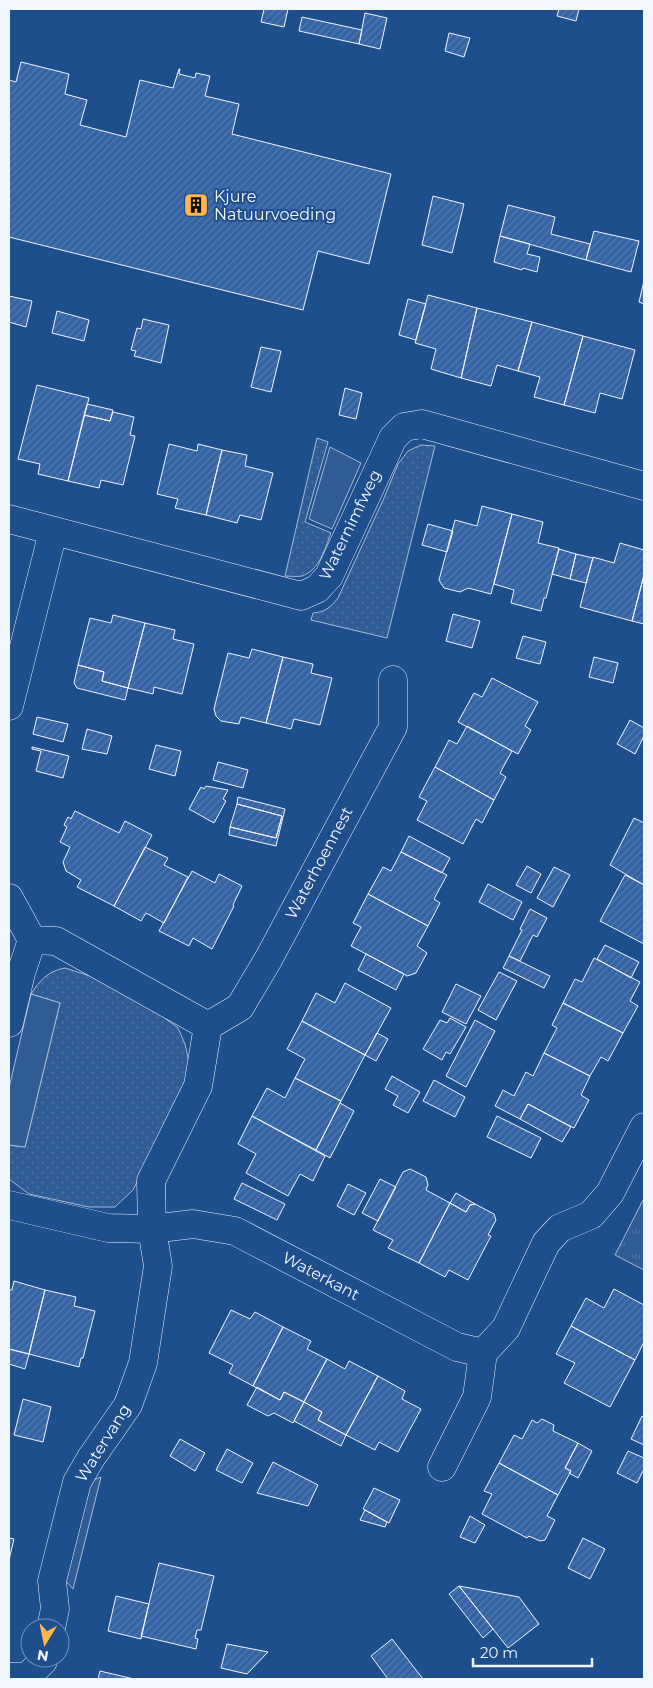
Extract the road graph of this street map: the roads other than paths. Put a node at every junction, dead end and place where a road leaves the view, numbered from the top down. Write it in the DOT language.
graph roads {
  1 [pos="644,486"];
  2 [pos="9,519"];
  3 [pos="53,532"];
  4 [pos="393,680"];
  5 [pos="9,706"];
  6 [pos="9,898"];
  7 [pos="32,940"];
  8 [pos="9,1023"];
  9 [pos="208,1026"];
  10 [pos="644,1127"];
  11 [pos="9,1205"];
  12 [pos="152,1229"];
  13 [pos="483,1353"];
  14 [pos="442,1467"];
  15 [pos="53,1618"];
  16 [pos="36,1668"];
  17 [pos="9,1677"];
  1 -- 3 [label="street, Waternimfweg"];
  2 -- 3 [label="street, Waternimfweg"];
  3 -- 5 [label="street"];
  4 -- 9 [label="street, Waterhoennest"];
  6 -- 7 [label="street"];
  7 -- 8 [label="street"];
  7 -- 9 [label="street"];
  9 -- 12 [label="street"];
  10 -- 13 [label="street"];
  11 -- 12 [label="street"];
  12 -- 13 [label="street, Waterkant"];
  12 -- 15 [label="street, Watervang"];
  13 -- 14 [label="street"];
  16 -- 17 [label="street"];
}
